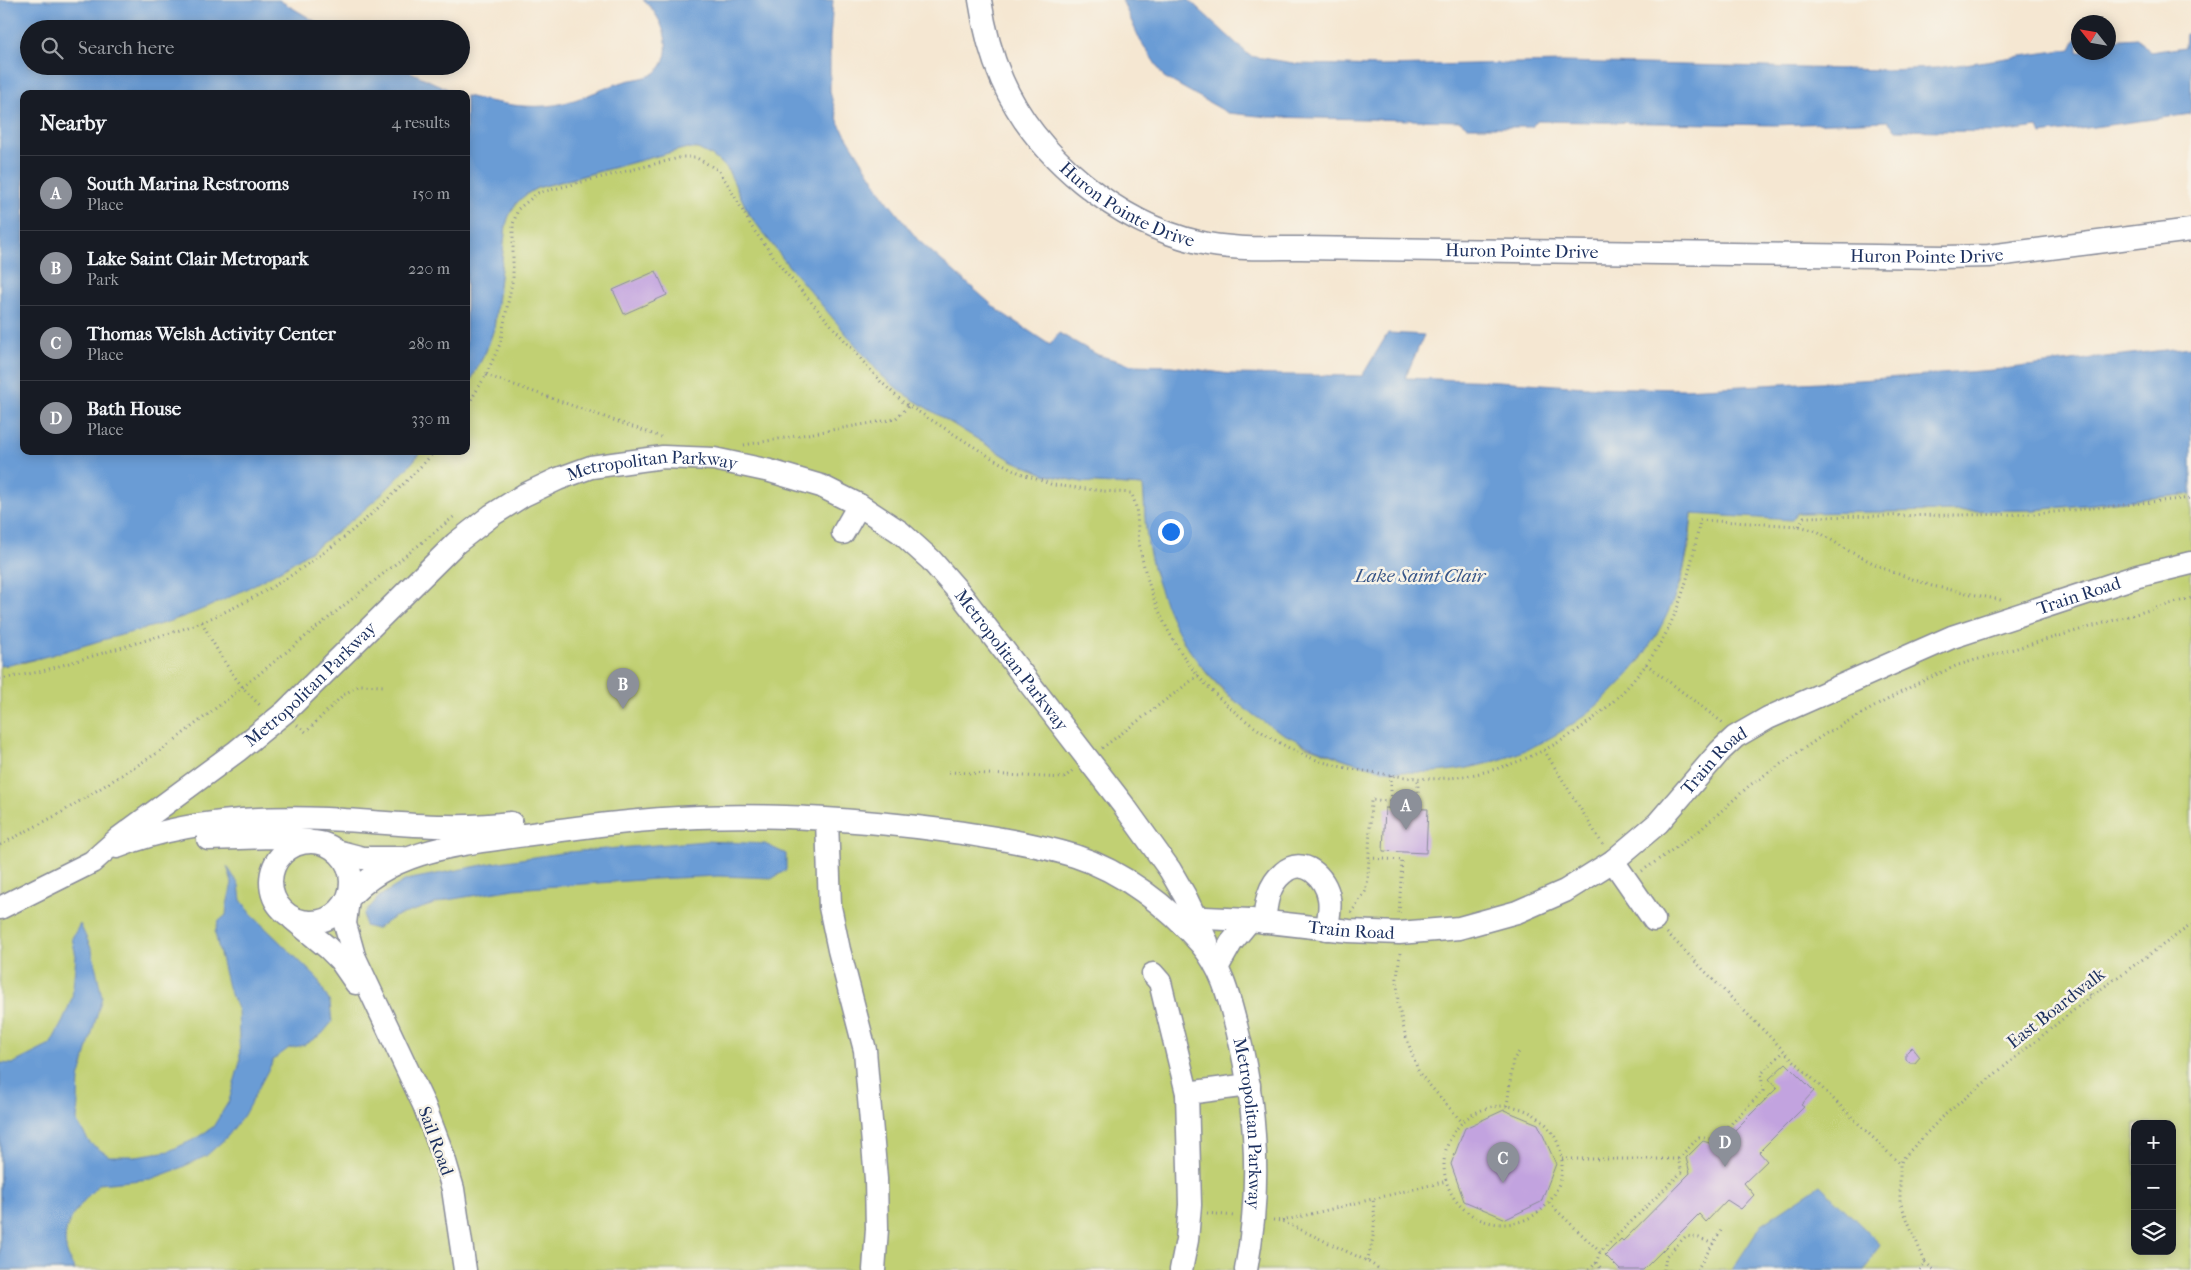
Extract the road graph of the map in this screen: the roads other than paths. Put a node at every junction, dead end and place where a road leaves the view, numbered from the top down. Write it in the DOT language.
graph roads {
  1 [pos="980,0"];
  2 [pos="2191,230"];
  3 [pos="859,505"];
  4 [pos="843,533"];
  5 [pos="2191,563"];
  6 [pos="827,820"];
  7 [pos="621,822"];
  8 [pos="312,842"];
  9 [pos="336,851"];
  10 [pos="1610,857"];
  11 [pos="407,858"];
  12 [pos="92,862"];
  13 [pos="348,899"];
  14 [pos="0,908"];
  15 [pos="1172,916"];
  16 [pos="291,917"];
  17 [pos="1195,918"];
  18 [pos="1654,920"];
  19 [pos="1257,921"];
  20 [pos="1338,930"];
  21 [pos="1220,972"];
  22 [pos="1153,974"];
  23 [pos="383,1020"];
  24 [pos="1249,1085"];
  25 [pos="1187,1093"];
  26 [pos="464,1270"];
  27 [pos="874,1270"];
  28 [pos="1181,1270"];
  29 [pos="1246,1270"];
  1 -- 2 [label="street, Huron Pointe Drive"];
  3 -- 4 [label="street"];
  3 -- 12 [label="street, Metropolitan Parkway"];
  3 -- 17 [label="street, Metropolitan Parkway"];
  5 -- 10 [label="street, Train Road"];
  6 -- 7 [label="street"];
  6 -- 15 [label="street"];
  6 -- 27 [label="street"];
  7 -- 11 [label="street"];
  7 -- 12 [label="street"];
  8 -- 9 [label="street"];
  8 -- 12 [label="street"];
  8 -- 16 [label="street"];
  9 -- 11 [label="street"];
  9 -- 13 [label="street"];
  10 -- 18 [label="street"];
  10 -- 20 [label="street, Train Road"];
  11 -- 13 [label="street"];
  12 -- 14 [label="street, Metropolitan Parkway"];
  13 -- 16 [label="street"];
  13 -- 23 [label="street"];
  15 -- 17 [label="street, Train Road"];
  15 -- 21 [label="street"];
  16 -- 23 [label="street"];
  17 -- 19 [label="street, Train Road"];
  17 -- 21 [label="street, Metropolitan Parkway"];
  19 -- 20 [label="street, Train Road"];
  19 -- 20 [label="street"];
  19 -- 21 [label="street"];
  21 -- 24 [label="street, Metropolitan Parkway"];
  22 -- 25 [label="street"];
  23 -- 26 [label="street, Sail Road"];
  24 -- 25 [label="street"];
  24 -- 29 [label="street, Metropolitan Parkway"];
  25 -- 28 [label="street"];
}
